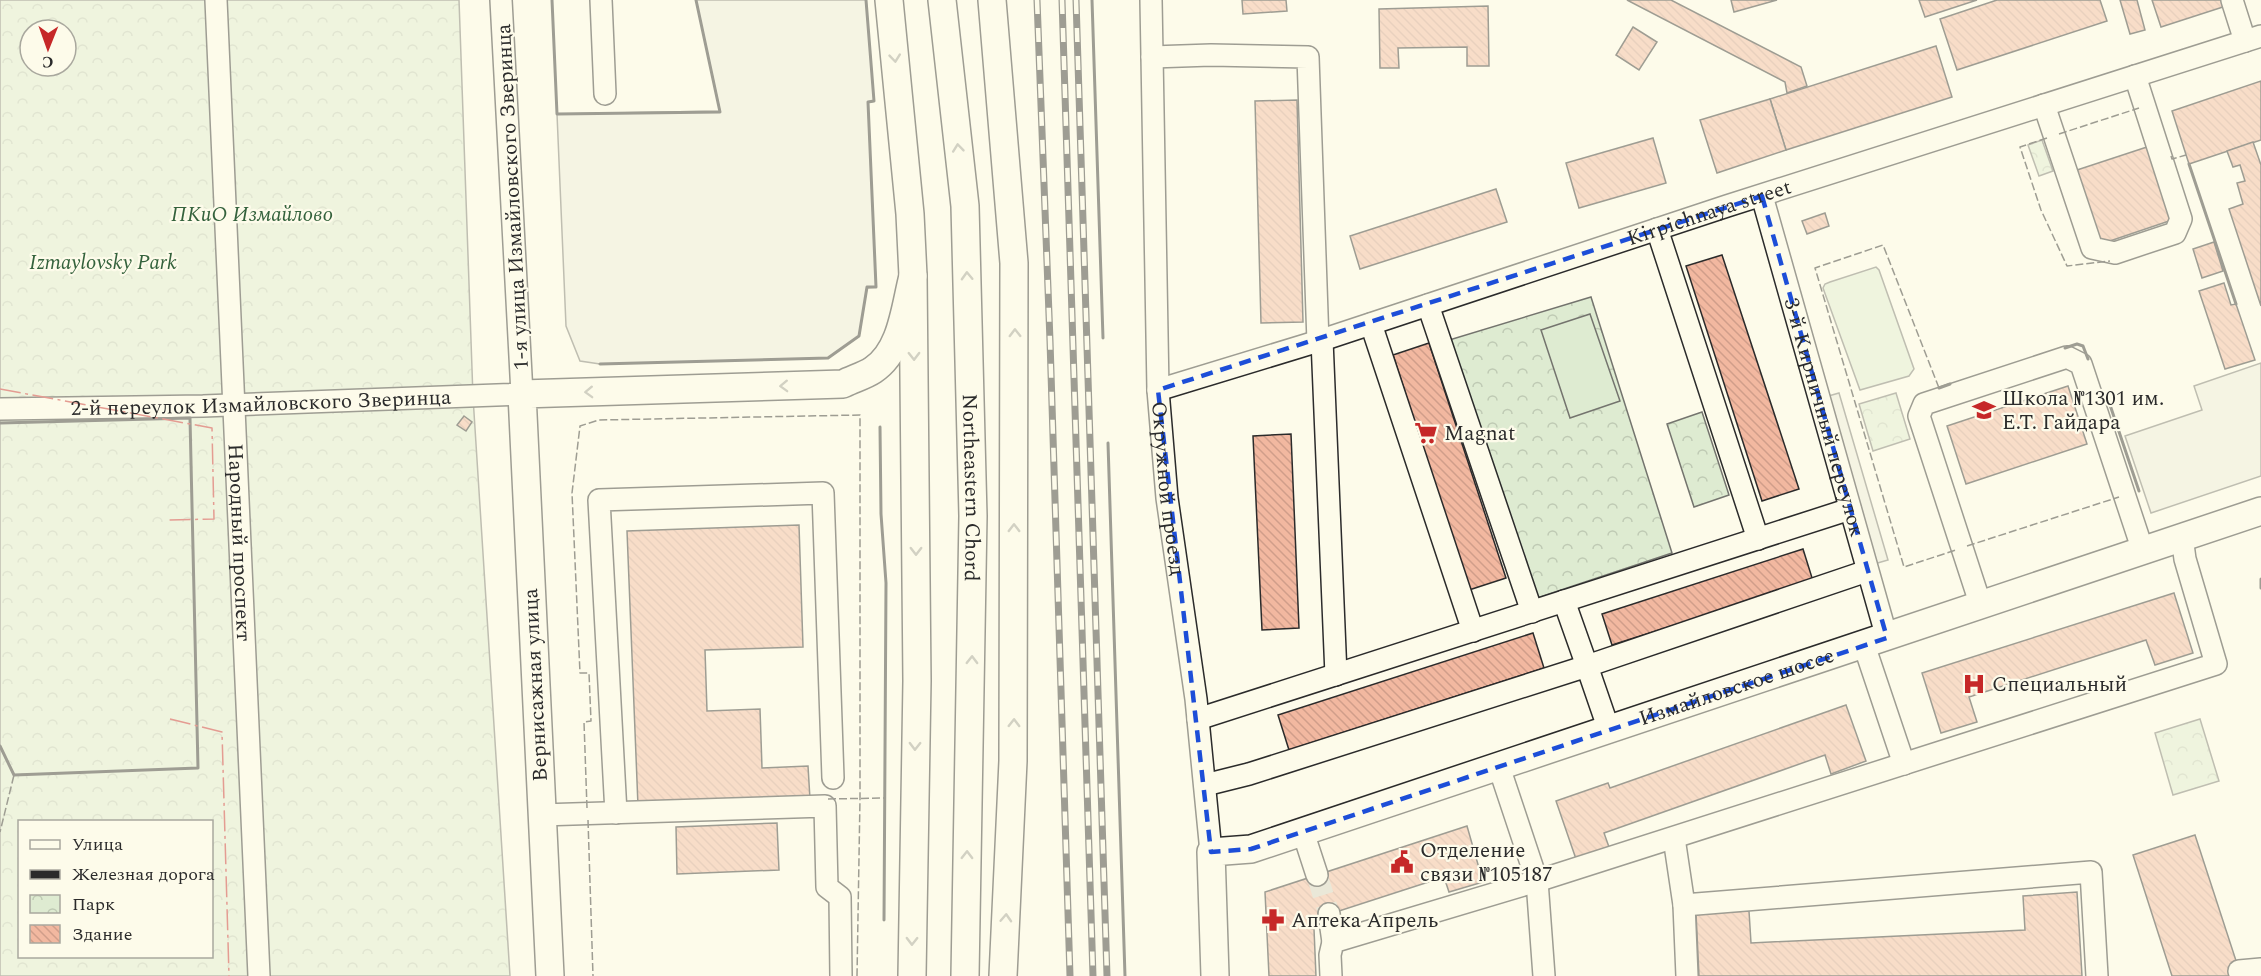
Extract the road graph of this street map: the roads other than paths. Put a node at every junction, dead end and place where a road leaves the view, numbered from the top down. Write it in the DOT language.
graph roads {
  1 [pos="216,0"];
  2 [pos="501,0"];
  3 [pos="601,0"];
  4 [pos="889,0"];
  5 [pos="942,0"];
  6 [pos="992,0"];
  7 [pos="1151,0"];
  8 [pos="2232,0"];
  9 [pos="2253,38"];
  10 [pos="1152,57"];
  11 [pos="2134,76"];
  12 [pos="605,94"];
  13 [pos="2044,105"];
  14 [pos="1762,196"];
  15 [pos="1658,229"];
  16 [pos="913,276"];
  17 [pos="1428,305"];
  18 [pos="1371,324"];
  19 [pos="1320,341"];
  20 [pos="1158,390"];
  21 [pos="522,394"];
  22 [pos="234,405"];
  23 [pos="0,410"];
  24 [pos="1850,509"];
  25 [pos="2261,512"];
  26 [pos="2182,537"];
  27 [pos="1758,538"];
  28 [pos="2143,551"];
  29 [pos="1867,571"];
  30 [pos="1564,601"];
  31 [pos="1981,606"];
  32 [pos="1532,612"];
  33 [pos="1473,631"];
  34 [pos="1876,641"];
  35 [pos="1587,666"];
  36 [pos="1336,675"];
  37 [pos="1198,719"];
  38 [pos="1609,730"];
  39 [pos="1904,764"];
  40 [pos="1499,767"];
  41 [pos="833,778"];
  42 [pos="1205,785"];
  43 [pos="616,813"];
  44 [pos="541,815"];
  45 [pos="1302,832"];
  46 [pos="1674,838"];
  47 [pos="1211,852"];
  48 [pos="1317,875"];
  49 [pos="1537,881"];
  50 [pos="1684,905"];
  51 [pos="1329,914"];
  52 [pos="1333,942"];
  53 [pos="2261,969"];
  54 [pos="2239,971"];
  55 [pos="259,976"];
  56 [pos="550,976"];
  57 [pos="841,976"];
  58 [pos="912,976"];
  59 [pos="965,976"];
  60 [pos="1003,976"];
  61 [pos="1215,976"];
  62 [pos="1331,976"];
  63 [pos="1544,976"];
  64 [pos="1688,976"];
  65 [pos="2097,976"];
  1 -- 22 [label="street, Народный проспект"];
  2 -- 21 [label="street, 1-я улица Измайловского Зверинца"];
  3 -- 12 [label="street"];
  4 -- 16 [label="main road, one-way"];
  59 -- 5 [label="main road, Northeastern Chord, one-way"];
  60 -- 6 [label="main road, one-way"];
  7 -- 10 [label="street, Окружной проезд"];
  8 -- 9 [label="street"];
  9 -- 11 [label="street, Kirpichnaya street"];
  10 -- 19 [label="street"];
  10 -- 20 [label="street, Окружной проезд"];
  11 -- 13 [label="street, Kirpichnaya street"];
  11 -- 13 [label="street"];
  13 -- 14 [label="street, Kirpichnaya street"];
  14 -- 15 [label="street, Kirpichnaya street"];
  14 -- 24 [label="street, 3-й Кирпичный переулок"];
  15 -- 17 [label="street, Kirpichnaya street"];
  15 -- 27 [label="street"];
  16 -- 21 [label="main road, one-way"];
  16 -- 58 [label="main road, one-way"];
  17 -- 18 [label="street, Kirpichnaya street"];
  17 -- 32 [label="street"];
  18 -- 19 [label="street, Kirpichnaya street"];
  18 -- 33 [label="street"];
  19 -- 20 [label="street, Kirpichnaya street"];
  19 -- 36 [label="street"];
  20 -- 37 [label="street, Окружной проезд"];
  21 -- 22 [label="street, 2-й переулок Измайловского Зверинца"];
  21 -- 44 [label="main road, Вернисажная улица"];
  22 -- 23 [label="street, 2-й переулок Измайловского Зверинца"];
  22 -- 55 [label="street, Народный проспект"];
  24 -- 27 [label="street"];
  24 -- 29 [label="street, 3-й Кирпичный переулок"];
  25 -- 26 [label="main road, Измайловское шоссе"];
  26 -- 28 [label="main road, Измайловское шоссе"];
  26 -- 39 [label="street"];
  27 -- 30 [label="street"];
  28 -- 31 [label="main road, Измайловское шоссе"];
  28 -- 31 [label="street"];
  29 -- 34 [label="street, 3-й Кирпичный переулок"];
  29 -- 35 [label="street"];
  30 -- 32 [label="street"];
  30 -- 35 [label="street"];
  31 -- 34 [label="main road, Измайловское шоссе"];
  32 -- 33 [label="street"];
  33 -- 36 [label="street"];
  34 -- 38 [label="main road, Измайловское шоссе"];
  34 -- 39 [label="street, 3-й Кирпичный переулок"];
  35 -- 38 [label="street"];
  35 -- 42 [label="street"];
  36 -- 37 [label="street"];
  37 -- 42 [label="street, Окружной проезд"];
  38 -- 40 [label="main road, Измайловское шоссе"];
  39 -- 46 [label="street"];
  40 -- 45 [label="main road, Измайловское шоссе"];
  40 -- 49 [label="street"];
  41 -- 43 [label="street"];
  42 -- 47 [label="street, Окружной проезд"];
  43 -- 44 [label="street"];
  43 -- 57 [label="street"];
  44 -- 56 [label="main road, Вернисажная улица"];
  45 -- 47 [label="main road, Измайловское шоссе"];
  45 -- 48 [label="street"];
  46 -- 49 [label="street"];
  46 -- 50 [label="street"];
  47 -- 61 [label="main road, Окружной проезд"];
  49 -- 52 [label="street"];
  49 -- 63 [label="street"];
  50 -- 64 [label="street"];
  50 -- 65 [label="street"];
  51 -- 52 [label="street"];
  52 -- 62 [label="street"];
  53 -- 54 [label="street"];
}
